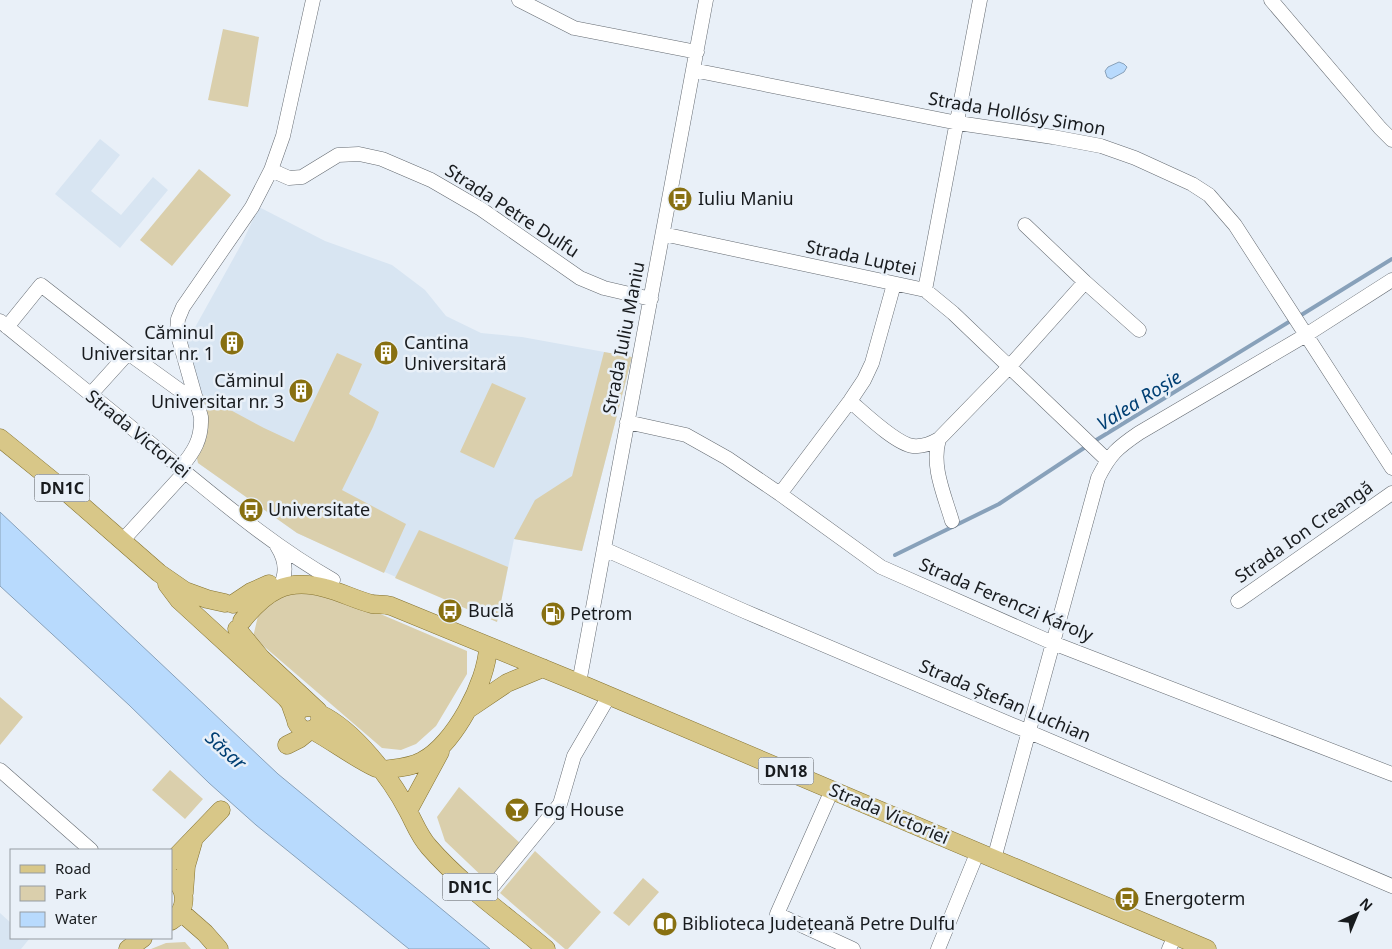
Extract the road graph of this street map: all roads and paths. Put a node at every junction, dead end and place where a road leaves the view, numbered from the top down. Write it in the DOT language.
graph roads {
  1 [pos="313,0"];
  2 [pos="519,0"];
  3 [pos="550,0"];
  4 [pos="706,0"];
  5 [pos="980,0"];
  6 [pos="1271,0"];
  7 [pos="546,14"];
  8 [pos="697,52"];
  9 [pos="693,70"];
  10 [pos="958,123"];
  11 [pos="1392,140"];
  12 [pos="271,170"];
  13 [pos="1025,225"];
  14 [pos="663,234"];
  15 [pos="1392,280"];
  16 [pos="1085,282"];
  17 [pos="894,284"];
  18 [pos="925,290"];
  19 [pos="650,299"];
  20 [pos="4,324"];
  21 [pos="1299,324"];
  22 [pos="1139,330"];
  23 [pos="128,353"];
  24 [pos="1009,367"];
  25 [pos="90,395"];
  26 [pos="850,401"];
  27 [pos="196,402"];
  28 [pos="627,422"];
  29 [pos="0,438"];
  30 [pos="939,439"];
  31 [pos="1107,460"];
  32 [pos="1392,468"];
  33 [pos="183,470"];
  34 [pos="1392,493"];
  35 [pos="780,494"];
  36 [pos="952,521"];
  37 [pos="122,541"];
  38 [pos="277,545"];
  39 [pos="604,549"];
  40 [pos="159,573"];
  41 [pos="283,579"];
  42 [pos="333,580"];
  43 [pos="179,600"];
  44 [pos="1238,601"];
  45 [pos="229,604"];
  46 [pos="384,604"];
  47 [pos="214,624"];
  48 [pos="240,625"];
  49 [pos="1053,643"];
  50 [pos="488,647"];
  51 [pos="543,668"];
  52 [pos="579,682"];
  53 [pos="609,696"];
  54 [pos="316,710"];
  55 [pos="468,710"];
  56 [pos="303,725"];
  57 [pos="1029,731"];
  58 [pos="288,744"];
  59 [pos="443,747"];
  60 [pos="0,770"];
  61 [pos="381,770"];
  62 [pos="1392,774"];
  63 [pos="832,790"];
  64 [pos="221,810"];
  65 [pos="408,811"];
  66 [pos="194,840"];
  67 [pos="90,849"];
  68 [pos="978,851"];
  69 [pos="994,859"];
  70 [pos="172,861"];
  71 [pos="172,878"];
  72 [pos="1392,886"];
  73 [pos="184,893"];
  74 [pos="484,898"];
  75 [pos="176,917"];
  76 [pos="142,939"];
  77 [pos="1172,942"];
  78 [pos="127,949"];
  79 [pos="219,949"];
  80 [pos="546,949"];
  81 [pos="853,949"];
  82 [pos="938,949"];
  83 [pos="1207,949"];
  1 -- 12 [label="street"];
  2 -- 7 [label="street"];
  3 -- 7 [label="street"];
  4 -- 8 [label="street, Strada Iuliu Maniu"];
  5 -- 10 [label="street"];
  6 -- 11 [label="street"];
  7 -- 8 [label="street"];
  8 -- 9 [label="street, Strada Iuliu Maniu"];
  9 -- 10 [label="street, Strada Hollósy Simon"];
  9 -- 14 [label="street, Strada Iuliu Maniu"];
  10 -- 18 [label="street"];
  10 -- 21 [label="street, Strada Hollósy Simon"];
  12 -- 19 [label="street, Strada Petre Dulfu"];
  12 -- 27 [label="street"];
  13 -- 16 [label="street"];
  14 -- 17 [label="street, Strada Luptei"];
  14 -- 19 [label="street, Strada Iuliu Maniu"];
  15 -- 21 [label="street"];
  16 -- 22 [label="street"];
  16 -- 24 [label="street"];
  17 -- 18 [label="street, Strada Luptei"];
  17 -- 26 [label="street"];
  18 -- 24 [label="street, Strada Luptei"];
  19 -- 28 [label="street, Strada Iuliu Maniu"];
  20 -- 23 [label="street"];
  20 -- 25 [label="street, Strada Victoriei"];
  21 -- 31 [label="street"];
  21 -- 32 [label="street, Strada Hollósy Simon"];
  23 -- 25 [label="street"];
  23 -- 27 [label="street"];
  24 -- 30 [label="street"];
  24 -- 31 [label="street, Strada Luptei"];
  25 -- 33 [label="street, Strada Victoriei"];
  26 -- 30 [label="street"];
  26 -- 35 [label="street"];
  27 -- 33 [label="street"];
  28 -- 35 [label="street, Strada Ferenczi Károly"];
  28 -- 39 [label="street, Strada Iuliu Maniu"];
  29 -- 37 [label="main road, DN1C"];
  30 -- 36 [label="street"];
  31 -- 49 [label="street"];
  33 -- 37 [label="street"];
  33 -- 38 [label="street, Strada Victoriei"];
  34 -- 44 [label="street, Strada Ion Creangă"];
  35 -- 49 [label="street, Strada Ferenczi Károly"];
  37 -- 40 [label="main road, DN1C"];
  38 -- 41 [label="street"];
  38 -- 42 [label="street, Strada Victoriei"];
  39 -- 52 [label="street, Strada Iuliu Maniu"];
  39 -- 57 [label="street, Strada Ștefan Luchian"];
  40 -- 43 [label="main road, DN1C"];
  40 -- 45 [label="main road, DN1C"];
  41 -- 42 [label="main road, Strada Victoriei"];
  41 -- 45 [label="main road, Strada Victoriei"];
  42 -- 46 [label="main road, Strada Victoriei"];
  43 -- 47 [label="main road"];
  43 -- 56 [label="main road, DN1C"];
  45 -- 47 [label="main road"];
  45 -- 48 [label="main road"];
  46 -- 48 [label="main road, Strada Victoriei"];
  46 -- 50 [label="main road, Strada Victoriei"];
  47 -- 48 [label="main road"];
  48 -- 54 [label="main road, DN1C"];
  49 -- 57 [label="street"];
  49 -- 62 [label="street, Strada Ferenczi Károly"];
  50 -- 51 [label="main road, Strada Victoriei / DN18"];
  50 -- 55 [label="main road"];
  51 -- 52 [label="main road, Strada Victoriei / DN18"];
  51 -- 55 [label="main road"];
  52 -- 53 [label="main road, Strada Victoriei / DN18"];
  53 -- 63 [label="main road, Strada Victoriei / DN18"];
  53 -- 74 [label="street"];
  54 -- 56 [label="main road"];
  54 -- 61 [label="main road, DN1C"];
  55 -- 59 [label="main road"];
  56 -- 58 [label="main road"];
  56 -- 61 [label="main road, DN1C"];
  57 -- 69 [label="street"];
  57 -- 72 [label="street, Strada Ștefan Luchian"];
  59 -- 61 [label="main road"];
  59 -- 65 [label="main road"];
  60 -- 67 [label="street"];
  61 -- 65 [label="main road, DN1C"];
  63 -- 68 [label="main road, Strada Victoriei / DN18"];
  63 -- 81 [label="street"];
  64 -- 66 [label="main road"];
  65 -- 74 [label="main road, DN1C"];
  66 -- 70 [label="main road"];
  66 -- 73 [label="main road"];
  68 -- 69 [label="main road, Strada Victoriei / DN18"];
  68 -- 82 [label="street"];
  69 -- 77 [label="main road, Strada Victoriei / DN18"];
  71 -- 73 [label="main road"];
  73 -- 75 [label="main road"];
  74 -- 80 [label="main road, DN1C"];
  75 -- 79 [label="main road"];
  76 -- 78 [label="main road"];
  77 -- 83 [label="main road, Strada Victoriei / DN18"];
}
